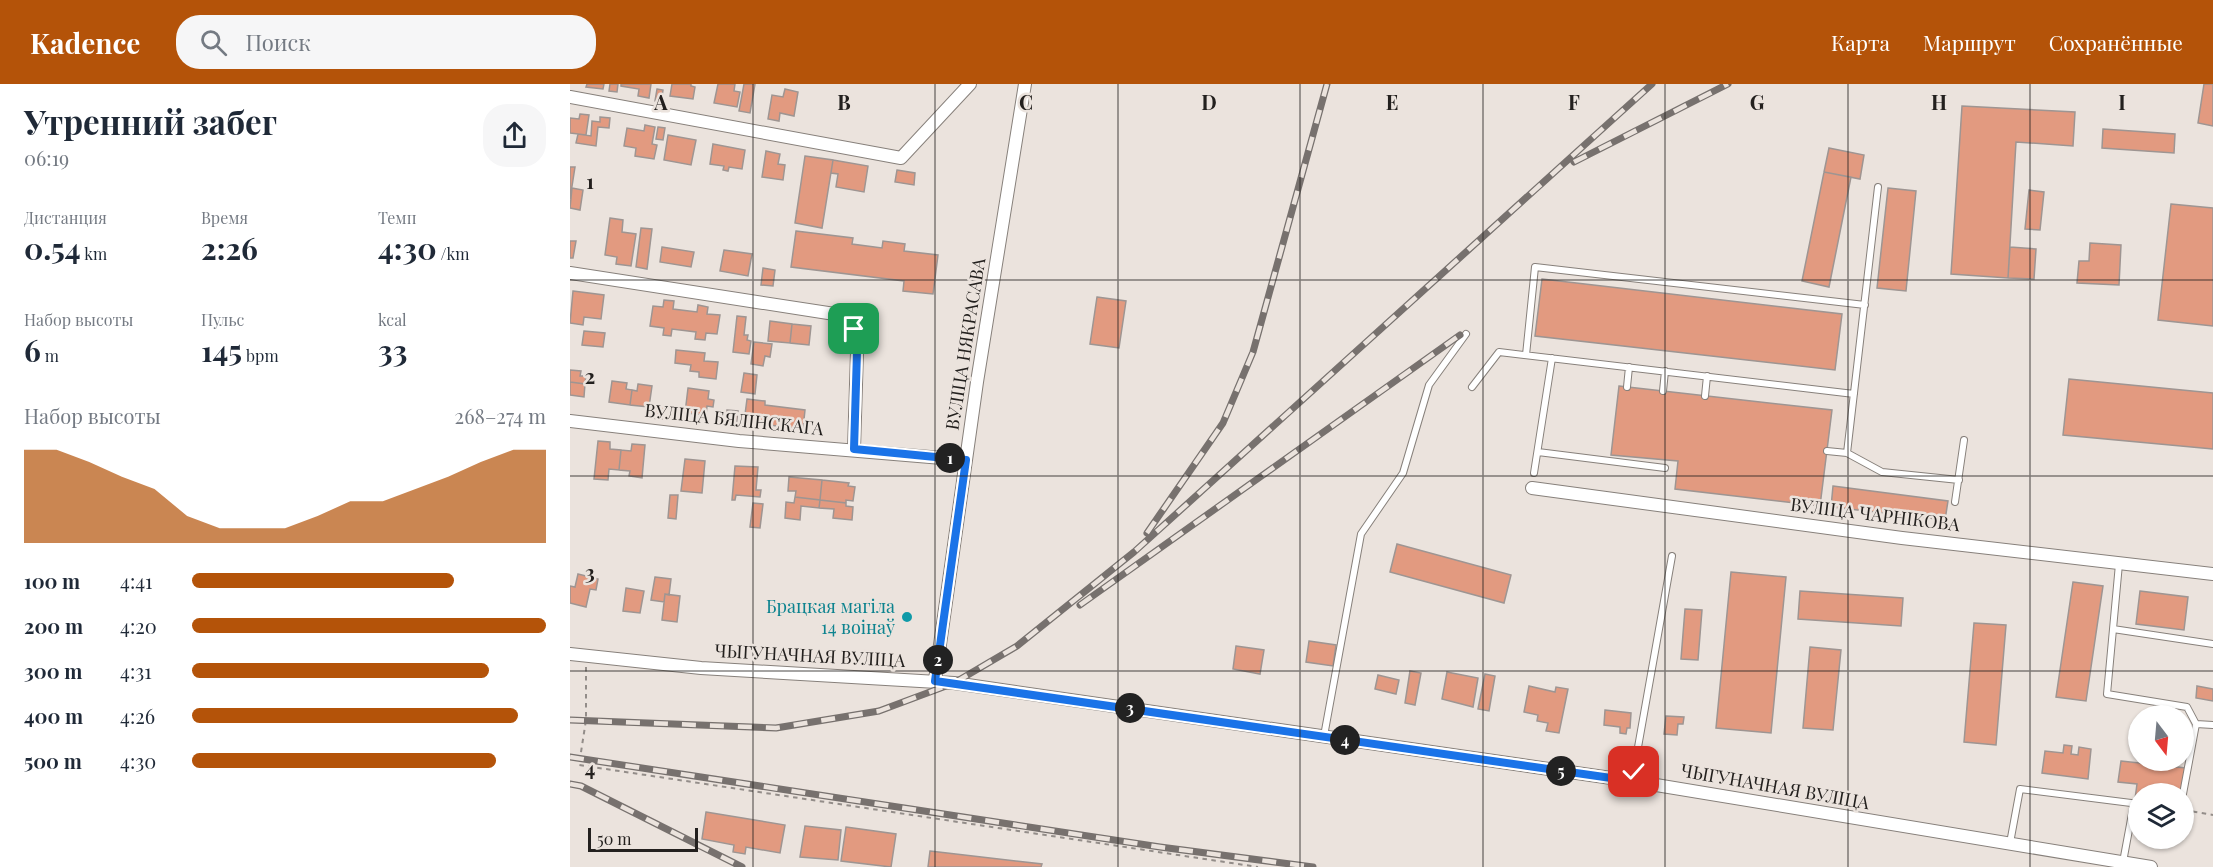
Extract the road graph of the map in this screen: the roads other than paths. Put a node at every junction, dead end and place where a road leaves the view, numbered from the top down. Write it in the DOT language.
graph roads {
  1 [pos="970,84"];
  2 [pos="1025,84"];
  3 [pos="570,97"];
  4 [pos="1878,187"];
  5 [pos="570,273"];
  6 [pos="1865,305"];
  7 [pos="1466,334"];
  8 [pos="1526,355"];
  9 [pos="1552,358"];
  10 [pos="1629,367"];
  11 [pos="1665,371"];
  12 [pos="1707,376"];
  13 [pos="1472,387"];
  14 [pos="1627,387"];
  15 [pos="1664,391"];
  16 [pos="1854,394"];
  17 [pos="1705,396"];
  18 [pos="570,421"];
  19 [pos="1964,440"];
  20 [pos="854,449"];
  21 [pos="1538,452"];
  22 [pos="1827,452"];
  23 [pos="1847,453"];
  24 [pos="966,460"];
  25 [pos="1665,468"];
  26 [pos="1534,473"];
  27 [pos="1959,480"];
  28 [pos="1532,488"];
  29 [pos="1956,502"];
  30 [pos="1672,556"];
  31 [pos="2119,564"];
  32 [pos="2213,574"];
  33 [pos="2113,629"];
  34 [pos="2213,644"];
  35 [pos="570,654"];
  36 [pos="935,681"];
  37 [pos="2196,724"];
  38 [pos="2213,725"];
  39 [pos="1324,737"];
  40 [pos="1632,781"];
  41 [pos="2185,783"];
  42 [pos="2128,802"];
  43 [pos="2128,839"];
  44 [pos="2010,844"];
  45 [pos="2123,862"];
  46 [pos="2151,867"];
  1 -- 3 [label="street"];
  2 -- 24 [label="street, ВУЛІЦА НЯКРАСАВА"];
  4 -- 6 [label="lane"];
  5 -- 20 [label="street"];
  6 -- 8 [label="lane"];
  6 -- 16 [label="lane"];
  7 -- 39 [label="lane"];
  8 -- 9 [label="lane"];
  8 -- 13 [label="lane"];
  9 -- 10 [label="lane"];
  9 -- 21 [label="lane"];
  10 -- 11 [label="lane"];
  10 -- 14 [label="lane"];
  11 -- 12 [label="lane"];
  11 -- 15 [label="lane"];
  12 -- 16 [label="lane"];
  12 -- 17 [label="lane"];
  16 -- 23 [label="lane"];
  18 -- 20 [label="street, ВУЛІЦА БЯЛІНСКАГА"];
  19 -- 27 [label="lane"];
  20 -- 24 [label="street, ВУЛІЦА БЯЛІНСКАГА"];
  21 -- 25 [label="lane"];
  21 -- 26 [label="lane"];
  22 -- 23 [label="lane"];
  23 -- 27 [label="lane"];
  24 -- 36 [label="street, ВУЛІЦА НЯКРАСАВА"];
  27 -- 29 [label="lane"];
  28 -- 31 [label="street, ВУЛІЦА ЧАРНІКОВА"];
  30 -- 40 [label="lane"];
  31 -- 32 [label="street, ВУЛІЦА ЧАРНІКОВА"];
  31 -- 33 [label="lane"];
  33 -- 34 [label="lane"];
  33 -- 37 [label="lane"];
  35 -- 36 [label="street, ЧЫГУНАЧНАЯ ВУЛІЦА"];
  36 -- 39 [label="street, ЧЫГУНАЧНАЯ ВУЛІЦА"];
  37 -- 38 [label="lane"];
  37 -- 41 [label="lane"];
  39 -- 40 [label="street, ЧЫГУНАЧНАЯ ВУЛІЦА"];
  40 -- 44 [label="street, ЧЫГУНАЧНАЯ ВУЛІЦА"];
  42 -- 44 [label="lane"];
  43 -- 45 [label="lane"];
  44 -- 45 [label="street, ЧЫГУНАЧНАЯ ВУЛІЦА"];
  45 -- 46 [label="street, ЧЫГУНАЧНАЯ ВУЛІЦА"];
}
